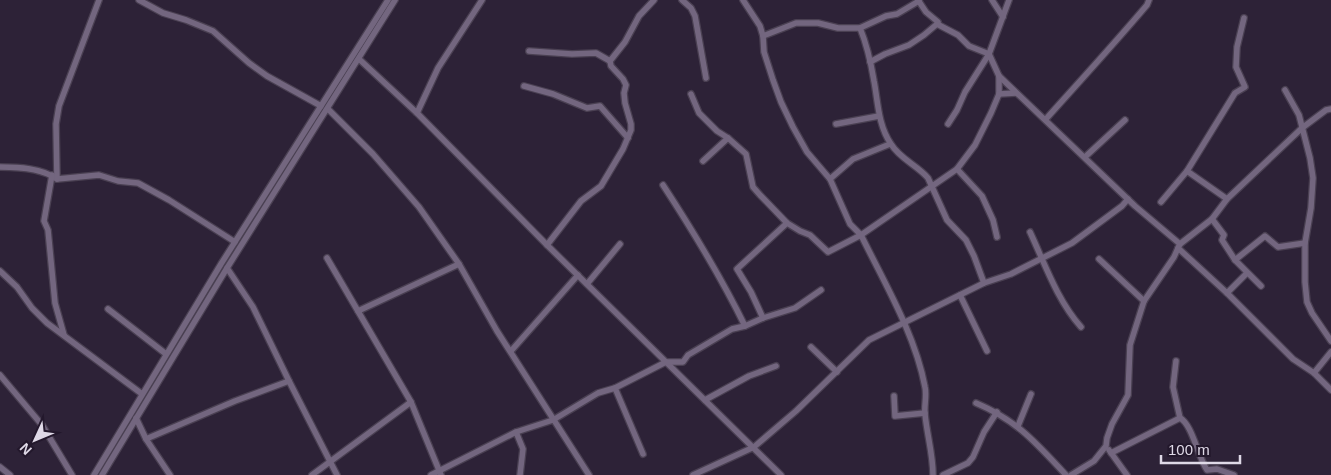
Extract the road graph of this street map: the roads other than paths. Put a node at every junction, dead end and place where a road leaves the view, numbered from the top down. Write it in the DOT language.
graph roads {
  1 [pos="99,0"];
  2 [pos="139,0"];
  3 [pos="388,0"];
  4 [pos="395,0"];
  5 [pos="482,0"];
  6 [pos="654,0"];
  7 [pos="682,0"];
  8 [pos="743,0"];
  9 [pos="992,0"];
  10 [pos="1009,0"];
  11 [pos="1149,0"];
  12 [pos="919,1"];
  13 [pos="1003,18"];
  14 [pos="1244,18"];
  15 [pos="936,24"];
  16 [pos="860,28"];
  17 [pos="763,36"];
  18 [pos="529,51"];
  19 [pos="989,54"];
  20 [pos="359,59"];
  21 [pos="610,61"];
  22 [pos="870,62"];
  23 [pos="999,76"];
  24 [pos="706,78"];
  25 [pos="524,86"];
  26 [pos="1285,90"];
  27 [pos="1016,93"];
  28 [pos="691,94"];
  29 [pos="999,94"];
  30 [pos="321,106"];
  31 [pos="328,109"];
  32 [pos="1331,110"];
  33 [pos="416,113"];
  34 [pos="879,116"];
  35 [pos="1046,120"];
  36 [pos="1125,120"];
  37 [pos="836,124"];
  38 [pos="948,124"];
  39 [pos="1302,128"];
  40 [pos="303,133"];
  41 [pos="309,137"];
  42 [pos="628,138"];
  43 [pos="728,138"];
  44 [pos="890,144"];
  45 [pos="1085,157"];
  46 [pos="703,161"];
  47 [pos="0,167"];
  48 [pos="958,169"];
  49 [pos="1187,171"];
  50 [pos="54,177"];
  51 [pos="830,179"];
  52 [pos="663,185"];
  53 [pos="932,188"];
  54 [pos="1128,199"];
  55 [pos="1227,199"];
  56 [pos="1161,202"];
  57 [pos="1122,206"];
  58 [pos="1135,206"];
  59 [pos="1212,219"];
  60 [pos="787,223"];
  61 [pos="1030,232"];
  62 [pos="861,235"];
  63 [pos="997,237"];
  64 [pos="235,242"];
  65 [pos="1305,243"];
  66 [pos="620,244"];
  67 [pos="547,245"];
  68 [pos="1179,246"];
  69 [pos="327,258"];
  70 [pos="1043,258"];
  71 [pos="1099,259"];
  72 [pos="1236,260"];
  73 [pos="459,264"];
  74 [pos="227,268"];
  75 [pos="0,271"];
  76 [pos="1247,273"];
  77 [pos="578,275"];
  78 [pos="984,283"];
  79 [pos="587,284"];
  80 [pos="1261,286"];
  81 [pos="822,290"];
  82 [pos="1228,293"];
  83 [pos="960,295"];
  84 [pos="1144,301"];
  85 [pos="108,308"];
  86 [pos="358,312"];
  87 [pos="763,318"];
  88 [pos="904,324"];
  89 [pos="745,326"];
  90 [pos="1081,327"];
  91 [pos="64,335"];
  92 [pos="1331,341"];
  93 [pos="811,347"];
  94 [pos="511,351"];
  95 [pos="988,351"];
  96 [pos="1331,352"];
  97 [pos="166,354"];
  98 [pos="1176,361"];
  99 [pos="666,362"];
  100 [pos="776,366"];
  101 [pos="837,372"];
  102 [pos="1314,372"];
  103 [pos="0,375"];
  104 [pos="289,381"];
  105 [pos="615,388"];
  106 [pos="1331,390"];
  107 [pos="142,394"];
  108 [pos="1031,394"];
  109 [pos="894,396"];
  110 [pos="705,400"];
  111 [pos="411,402"];
  112 [pos="976,403"];
  113 [pos="997,412"];
  114 [pos="925,413"];
  115 [pos="136,418"];
  116 [pos="1180,418"];
  117 [pos="554,420"];
  118 [pos="1018,426"];
  119 [pos="128,430"];
  120 [pos="142,432"];
  121 [pos="516,432"];
  122 [pos="146,438"];
  123 [pos="1106,446"];
  124 [pos="754,447"];
  125 [pos="1111,453"];
  126 [pos="643,454"];
  127 [pos="330,461"];
  128 [pos="0,467"];
  129 [pos="440,473"];
  130 [pos="703,473"];
  131 [pos="10,475"];
  132 [pos="72,475"];
  133 [pos="94,475"];
  134 [pos="102,475"];
  135 [pos="170,475"];
  136 [pos="312,475"];
  137 [pos="337,475"];
  138 [pos="431,475"];
  139 [pos="520,475"];
  140 [pos="589,475"];
  141 [pos="693,475"];
  142 [pos="781,475"];
  143 [pos="933,475"];
  144 [pos="943,475"];
  145 [pos="1066,475"];
  146 [pos="1071,475"];
  147 [pos="1127,475"];
  148 [pos="1234,475"];
  1 -- 50 [label="street"];
  2 -- 30 [label="street"];
  3 -- 30 [label="street"];
  4 -- 20 [label="street"];
  5 -- 33 [label="street"];
  6 -- 21 [label="street"];
  7 -- 24 [label="street"];
  8 -- 17 [label="street"];
  9 -- 13 [label="street"];
  10 -- 13 [label="street"];
  11 -- 35 [label="street"];
  12 -- 15 [label="street"];
  12 -- 16 [label="street"];
  13 -- 19 [label="street"];
  14 -- 49 [label="street"];
  15 -- 19 [label="street"];
  15 -- 22 [label="street"];
  16 -- 17 [label="street"];
  16 -- 22 [label="street"];
  17 -- 51 [label="street"];
  18 -- 21 [label="street"];
  19 -- 23 [label="street"];
  19 -- 38 [label="street"];
  20 -- 31 [label="street"];
  20 -- 33 [label="street"];
  21 -- 42 [label="street"];
  22 -- 34 [label="street"];
  23 -- 27 [label="street"];
  23 -- 29 [label="street"];
  25 -- 42 [label="street"];
  26 -- 39 [label="street"];
  27 -- 29 [label="street"];
  27 -- 35 [label="street"];
  28 -- 43 [label="street"];
  29 -- 48 [label="street"];
  30 -- 40 [label="street"];
  31 -- 41 [label="street"];
  31 -- 73 [label="street"];
  32 -- 39 [label="street"];
  33 -- 67 [label="street"];
  34 -- 37 [label="street"];
  34 -- 44 [label="street"];
  35 -- 45 [label="street"];
  36 -- 45 [label="street"];
  39 -- 55 [label="street"];
  39 -- 65 [label="street"];
  40 -- 41 [label="street"];
  40 -- 64 [label="street"];
  41 -- 74 [label="street"];
  42 -- 67 [label="street"];
  43 -- 46 [label="street"];
  43 -- 60 [label="street"];
  44 -- 51 [label="street"];
  44 -- 53 [label="street"];
  45 -- 54 [label="street"];
  47 -- 50 [label="street"];
  48 -- 53 [label="street"];
  48 -- 63 [label="street"];
  49 -- 55 [label="street"];
  49 -- 56 [label="street"];
  50 -- 64 [label="street"];
  50 -- 91 [label="street"];
  51 -- 62 [label="street"];
  52 -- 89 [label="street"];
  53 -- 62 [label="street"];
  53 -- 78 [label="street"];
  54 -- 57 [label="street"];
  54 -- 58 [label="street"];
  55 -- 59 [label="street"];
  57 -- 58 [label="street"];
  57 -- 70 [label="street"];
  58 -- 68 [label="street"];
  59 -- 68 [label="street"];
  59 -- 72 [label="street"];
  60 -- 62 [label="street"];
  60 -- 87 [label="street"];
  61 -- 70 [label="street"];
  62 -- 88 [label="street"];
  64 -- 97 [label="street"];
  65 -- 72 [label="street"];
  65 -- 92 [label="street"];
  66 -- 79 [label="street"];
  67 -- 77 [label="street"];
  68 -- 82 [label="street"];
  68 -- 84 [label="street"];
  69 -- 86 [label="street"];
  70 -- 78 [label="street"];
  70 -- 90 [label="street"];
  71 -- 84 [label="street"];
  72 -- 76 [label="street"];
  73 -- 86 [label="street"];
  73 -- 94 [label="street"];
  74 -- 104 [label="street"];
  74 -- 115 [label="street"];
  75 -- 91 [label="street"];
  76 -- 80 [label="street"];
  76 -- 82 [label="street"];
  77 -- 79 [label="street"];
  77 -- 94 [label="street"];
  78 -- 83 [label="street"];
  79 -- 99 [label="street"];
  81 -- 87 [label="street"];
  82 -- 102 [label="street"];
  83 -- 88 [label="street"];
  83 -- 95 [label="street"];
  84 -- 123 [label="street"];
  85 -- 97 [label="street"];
  86 -- 111 [label="street"];
  87 -- 89 [label="street"];
  88 -- 101 [label="street"];
  88 -- 114 [label="street"];
  89 -- 99 [label="street"];
  91 -- 107 [label="street"];
  93 -- 101 [label="street"];
  94 -- 117 [label="street"];
  96 -- 102 [label="street"];
  97 -- 107 [label="street"];
  98 -- 116 [label="street"];
  99 -- 105 [label="street"];
  99 -- 110 [label="street"];
  100 -- 110 [label="street"];
  101 -- 124 [label="street"];
  102 -- 106 [label="street"];
  103 -- 132 [label="street"];
  104 -- 122 [label="street"];
  104 -- 127 [label="street"];
  105 -- 117 [label="street"];
  105 -- 126 [label="street"];
  107 -- 133 [label="street"];
  108 -- 118 [label="street"];
  109 -- 114 [label="street"];
  110 -- 124 [label="street"];
  111 -- 127 [label="street"];
  111 -- 129 [label="street"];
  112 -- 113 [label="street"];
  113 -- 118 [label="street"];
  113 -- 144 [label="street"];
  114 -- 143 [label="street"];
  115 -- 119 [label="street"];
  115 -- 120 [label="street"];
  116 -- 125 [label="street"];
  116 -- 148 [label="street"];
  117 -- 121 [label="street"];
  117 -- 140 [label="street"];
  118 -- 145 [label="street"];
  119 -- 120 [label="street"];
  119 -- 134 [label="street"];
  120 -- 122 [label="street"];
  121 -- 129 [label="street"];
  121 -- 139 [label="street"];
  122 -- 135 [label="street"];
  123 -- 125 [label="street"];
  123 -- 146 [label="street"];
  124 -- 130 [label="street"];
  124 -- 142 [label="street"];
  125 -- 147 [label="street"];
  127 -- 136 [label="street"];
  127 -- 137 [label="street"];
  128 -- 131 [label="street"];
  129 -- 138 [label="street"];
  130 -- 141 [label="street"];
}
